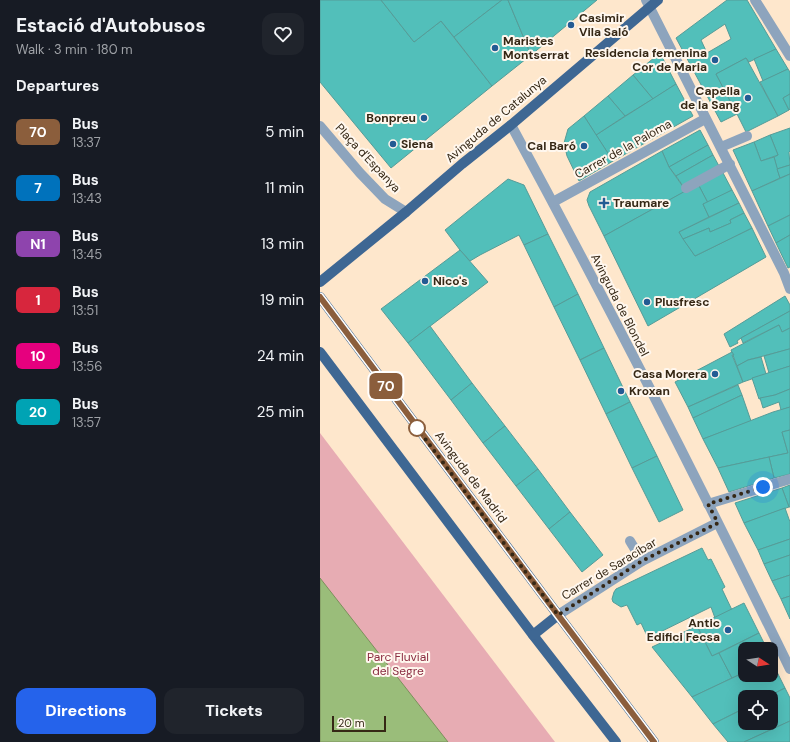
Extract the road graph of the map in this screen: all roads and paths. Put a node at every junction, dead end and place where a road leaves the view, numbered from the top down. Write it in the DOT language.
graph roads {
  1 [pos="658,0"];
  2 [pos="755,0"];
  3 [pos="647,4"];
  4 [pos="790,56"];
  5 [pos="705,119"];
  6 [pos="511,125"];
  7 [pos="320,126"];
  8 [pos="747,136"];
  9 [pos="721,147"];
  10 [pos="730,164"];
  11 [pos="686,188"];
  12 [pos="553,202"];
  13 [pos="406,212"];
  14 [pos="787,271"];
  15 [pos="320,282"];
  16 [pos="790,288"];
  17 [pos="320,297"];
  18 [pos="320,352"];
  19 [pos="790,479"];
  20 [pos="708,504"];
  21 [pos="718,523"];
  22 [pos="630,541"];
  23 [pos="642,561"];
  24 [pos="558,615"];
  25 [pos="533,635"];
  26 [pos="788,659"];
  27 [pos="790,669"];
  28 [pos="616,742"];
  29 [pos="654,742"];
  1 -- 3 [label="main road, Avinguda de Catalunya"];
  2 -- 4 [label="street"];
  3 -- 5 [label="street"];
  3 -- 6 [label="main road, Avinguda de Catalunya"];
  5 -- 9 [label="street"];
  5 -- 12 [label="street, Carrer de la Paloma"];
  6 -- 12 [label="street, Avinguda de Blondel"];
  6 -- 13 [label="main road, Avinguda de Catalunya"];
  7 -- 13 [label="street, Plaça d'Espanya"];
  8 -- 9 [label="street"];
  9 -- 10 [label="street"];
  10 -- 11 [label="street"];
  10 -- 14 [label="street"];
  12 -- 20 [label="street, Avinguda de Blondel"];
  13 -- 15 [label="main road"];
  14 -- 16 [label="street"];
  17 -- 24 [label="main road, Avinguda de Madrid"];
  18 -- 25 [label="main road"];
  19 -- 20 [label="street"];
  20 -- 21 [label="street, Avinguda de Blondel"];
  21 -- 23 [label="street, Carrer de Saracíbar"];
  21 -- 26 [label="street, Avinguda de Blondel"];
  22 -- 23 [label="street"];
  23 -- 24 [label="street, Carrer de Saracíbar"];
  24 -- 25 [label="main road"];
  24 -- 29 [label="main road, Avinguda de Madrid"];
  25 -- 28 [label="main road"];
  26 -- 27 [label="street, Avinguda de Blondel"];
}
